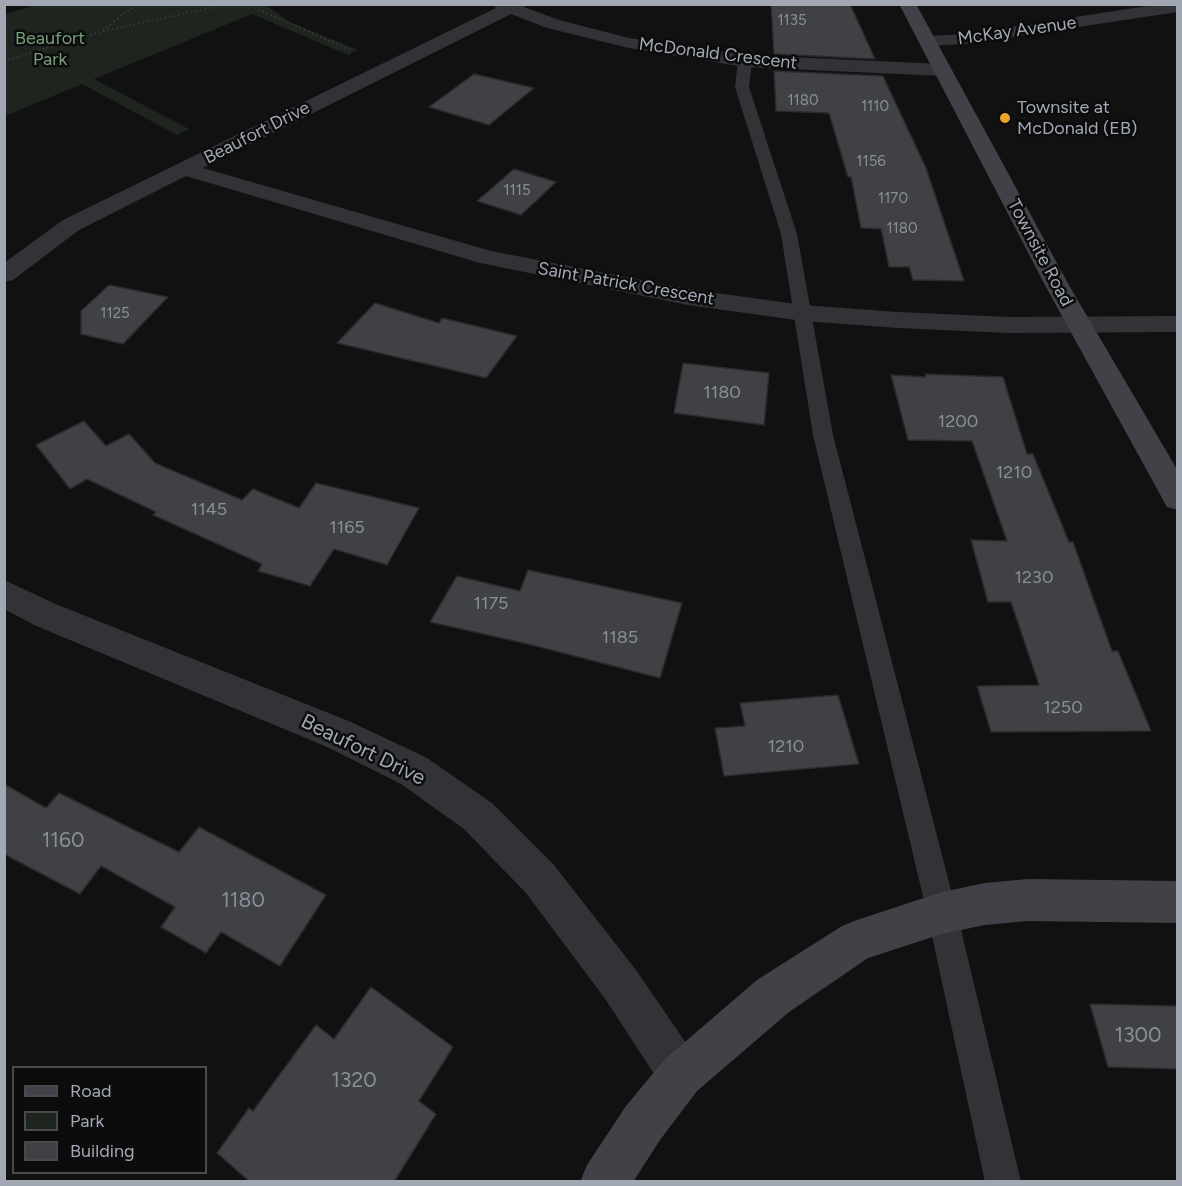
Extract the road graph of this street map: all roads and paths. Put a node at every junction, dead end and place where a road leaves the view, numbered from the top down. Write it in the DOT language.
graph roads {
  1 [pos="137,4"];
  2 [pos="229,4"];
  3 [pos="246,4"];
  4 [pos="908,4"];
  5 [pos="509,6"];
  6 [pos="1178,7"];
  7 [pos="100,32"];
  8 [pos="927,41"];
  9 [pos="4,61"];
  10 [pos="745,61"];
  11 [pos="390,67"];
  12 [pos="942,70"];
  13 [pos="185,169"];
  14 [pos="4,275"];
  15 [pos="803,313"];
  16 [pos="1178,324"];
  17 [pos="1079,325"];
  18 [pos="1178,499"];
  19 [pos="4,594"];
  20 [pos="1178,902"];
  21 [pos="942,913"];
  22 [pos="681,1076"];
  23 [pos="604,1182"];
  24 [pos="1003,1182"];
  1 -- 7 [label="path"];
  2 -- 7 [label="path"];
  3 -- 11 [label="path"];
  4 -- 8 [label="street, Townsite Road"];
  5 -- 10 [label="street, McDonald Crescent"];
  5 -- 11 [label="street, Beaufort Drive"];
  6 -- 8 [label="street, McKay Avenue"];
  7 -- 9 [label="path"];
  8 -- 12 [label="street, Townsite Road"];
  10 -- 12 [label="street, McDonald Crescent"];
  10 -- 15 [label="lane"];
  11 -- 13 [label="street, Beaufort Drive"];
  12 -- 17 [label="street, Townsite Road"];
  13 -- 14 [label="street, Beaufort Drive"];
  13 -- 15 [label="street, Saint Patrick Crescent"];
  15 -- 17 [label="street, Saint Patrick Crescent"];
  15 -- 21 [label="lane"];
  16 -- 17 [label="street, Saint Patrick Crescent"];
  17 -- 18 [label="street, Townsite Road"];
  19 -- 22 [label="street, Beaufort Drive"];
  20 -- 21 [label="street"];
  21 -- 22 [label="street"];
  21 -- 24 [label="lane"];
  22 -- 23 [label="street"];
}
